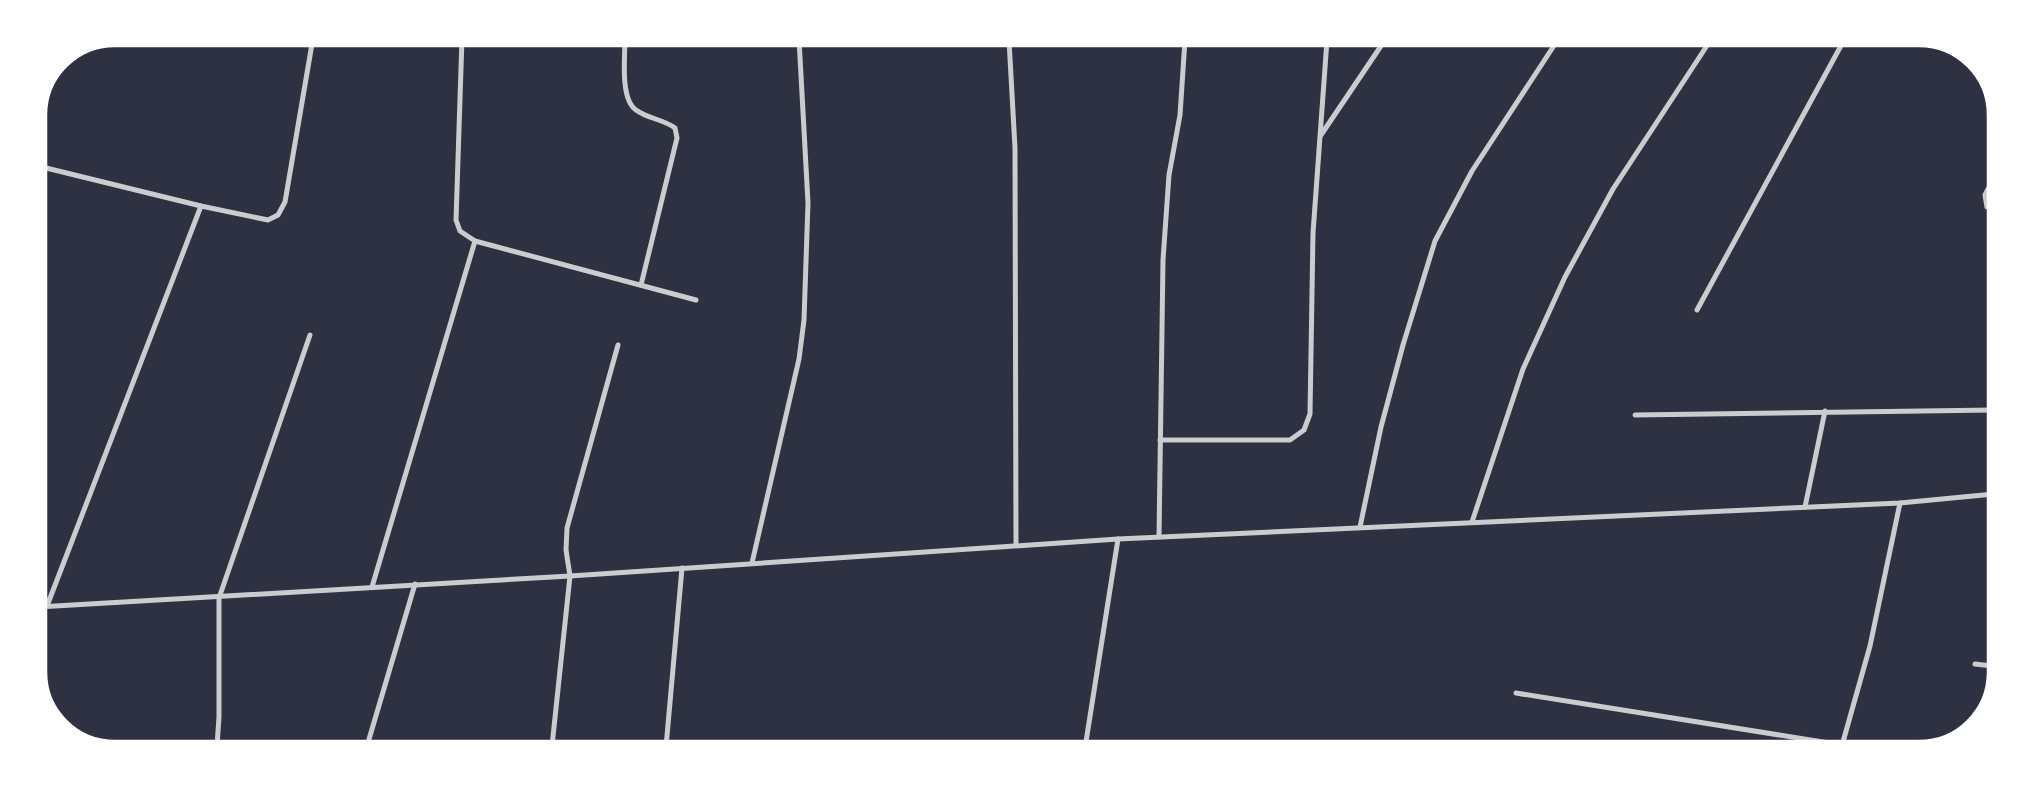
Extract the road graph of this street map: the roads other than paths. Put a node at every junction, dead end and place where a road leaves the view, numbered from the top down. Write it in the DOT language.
graph roads {
  1 [pos="312,46"];
  2 [pos="462,46"];
  3 [pos="625,46"];
  4 [pos="799,46"];
  5 [pos="1009,46"];
  6 [pos="1185,46"];
  7 [pos="1327,46"];
  8 [pos="1381,46"];
  9 [pos="1554,46"];
  10 [pos="1707,46"];
  11 [pos="1841,46"];
  12 [pos="1320,136"];
  13 [pos="46,168"];
  14 [pos="1988,189"];
  15 [pos="201,206"];
  16 [pos="1988,207"];
  17 [pos="475,241"];
  18 [pos="642,285"];
  19 [pos="696,300"];
  20 [pos="1697,310"];
  21 [pos="310,335"];
  22 [pos="618,345"];
  23 [pos="1988,410"];
  24 [pos="1825,411"];
  25 [pos="1635,415"];
  26 [pos="1160,440"];
  27 [pos="1988,495"];
  28 [pos="1900,503"];
  29 [pos="1805,507"];
  30 [pos="1472,522"];
  31 [pos="1360,527"];
  32 [pos="1159,537"];
  33 [pos="1118,539"];
  34 [pos="1016,545"];
  35 [pos="752,563"];
  36 [pos="682,568"];
  37 [pos="570,576"];
  38 [pos="416,584"];
  39 [pos="372,587"];
  40 [pos="219,598"];
  41 [pos="47,606"];
  42 [pos="1975,664"];
  43 [pos="1988,666"];
  44 [pos="1516,693"];
  45 [pos="217,741"];
  46 [pos="369,741"];
  47 [pos="553,741"];
  48 [pos="667,741"];
  49 [pos="1086,741"];
  50 [pos="1805,741"];
  51 [pos="1843,741"];
  1 -- 15 [label="street"];
  2 -- 17 [label="street"];
  3 -- 18 [label="street"];
  4 -- 35 [label="street"];
  5 -- 34 [label="street"];
  6 -- 26 [label="street"];
  7 -- 12 [label="street"];
  8 -- 12 [label="street"];
  9 -- 31 [label="street"];
  10 -- 30 [label="street"];
  11 -- 20 [label="street"];
  12 -- 26 [label="street"];
  13 -- 15 [label="street"];
  14 -- 16 [label="street"];
  15 -- 41 [label="street"];
  17 -- 18 [label="street"];
  17 -- 39 [label="street"];
  18 -- 19 [label="street"];
  21 -- 40 [label="street"];
  22 -- 37 [label="street"];
  23 -- 24 [label="street"];
  24 -- 25 [label="street"];
  24 -- 29 [label="street"];
  26 -- 32 [label="street"];
  27 -- 28 [label="street"];
  28 -- 29 [label="street"];
  28 -- 51 [label="street"];
  29 -- 30 [label="street"];
  30 -- 31 [label="street"];
  31 -- 32 [label="street"];
  32 -- 33 [label="street"];
  33 -- 34 [label="street"];
  33 -- 49 [label="street"];
  34 -- 35 [label="street"];
  35 -- 36 [label="street"];
  36 -- 37 [label="street"];
  36 -- 48 [label="street"];
  37 -- 38 [label="street"];
  37 -- 47 [label="street"];
  38 -- 39 [label="street"];
  38 -- 46 [label="street"];
  39 -- 40 [label="street"];
  40 -- 41 [label="street"];
  40 -- 45 [label="street"];
  42 -- 43 [label="street"];
  44 -- 50 [label="street"];
}
